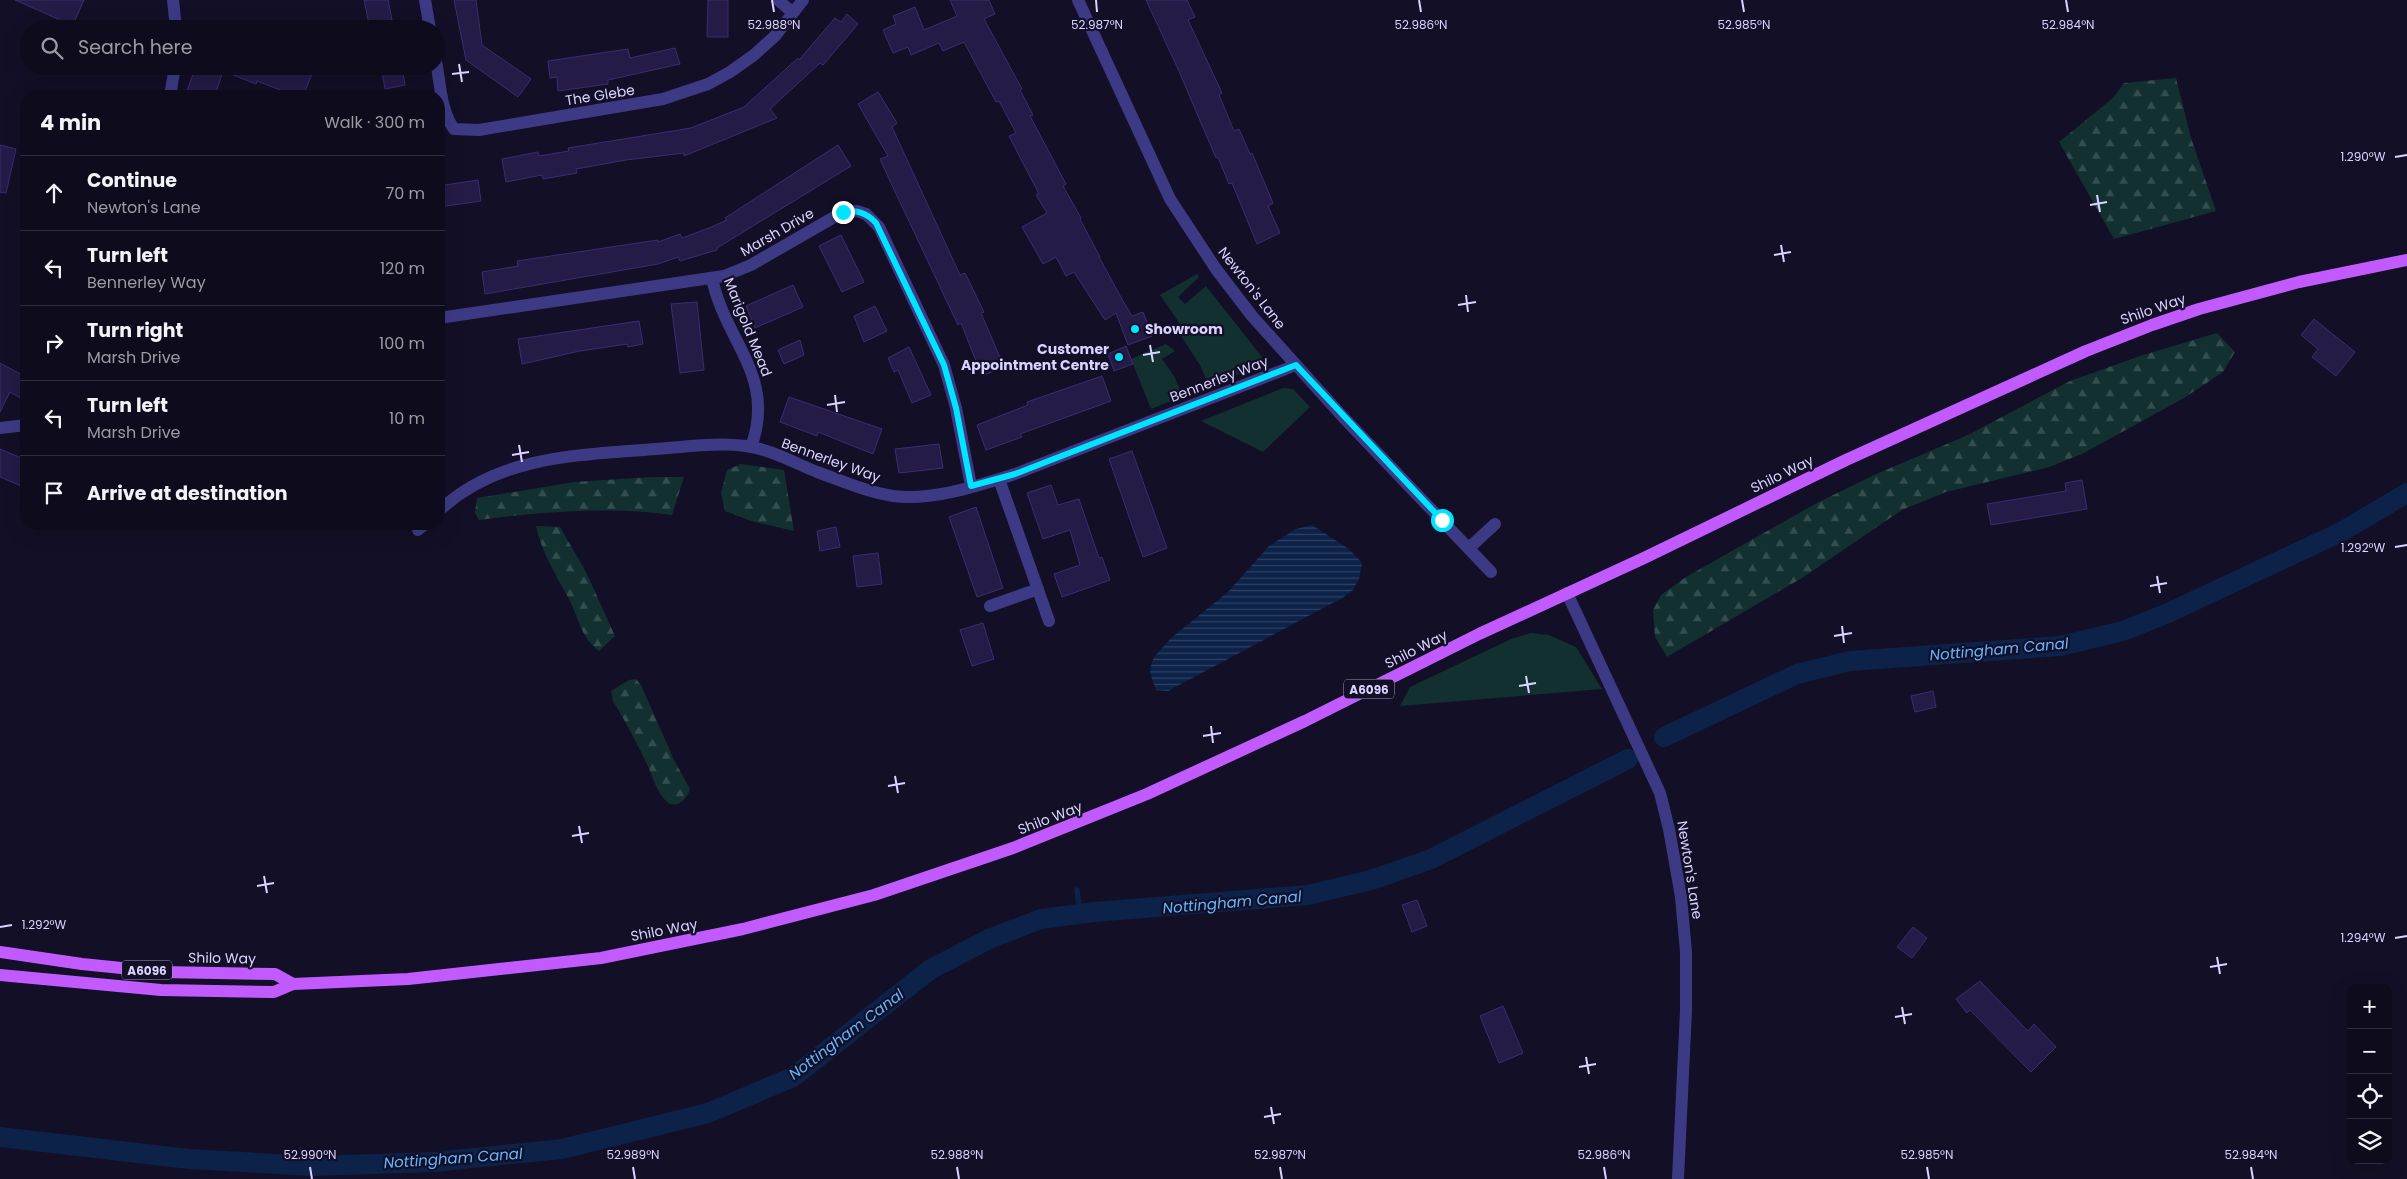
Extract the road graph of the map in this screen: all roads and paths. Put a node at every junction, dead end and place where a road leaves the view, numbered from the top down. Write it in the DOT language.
graph roads {
  1 [pos="173,0"];
  2 [pos="425,0"];
  3 [pos="778,0"];
  4 [pos="803,0"];
  5 [pos="1078,0"];
  6 [pos="792,12"];
  7 [pos="175,20"];
  8 [pos="428,20"];
  9 [pos="174,75"];
  10 [pos="439,75"];
  11 [pos="171,90"];
  12 [pos="442,90"];
  13 [pos="445,104"];
  14 [pos="2407,260"];
  15 [pos="712,278"];
  16 [pos="445,317"];
  17 [pos="1296,365"];
  18 [pos="20,425"];
  19 [pos="0,428"];
  20 [pos="751,447"];
  21 [pos="999,479"];
  22 [pos="971,486"];
  23 [pos="445,505"];
  24 [pos="1495,524"];
  25 [pos="1468,548"];
  26 [pos="1491,572"];
  27 [pos="1038,589"];
  28 [pos="1567,593"];
  29 [pos="990,606"];
  30 [pos="1049,622"];
  31 [pos="0,952"];
  32 [pos="0,975"];
  33 [pos="293,984"];
  34 [pos="1679,1176"];
  1 -- 7 [label="street"];
  2 -- 8 [label="street"];
  3 -- 6 [label="street"];
  4 -- 6 [label="street, The Glebe"];
  5 -- 17 [label="street, Newton's Lane"];
  6 -- 13 [label="street, The Glebe"];
  9 -- 11 [label="street"];
  10 -- 12 [label="street, The Glebe"];
  14 -- 28 [label="main road, Shilo Way / A6096"];
  15 -- 16 [label="street, Marsh Drive"];
  15 -- 20 [label="street, Marigold Mead"];
  15 -- 22 [label="street, Marsh Drive"];
  17 -- 21 [label="street, Bennerley Way"];
  17 -- 25 [label="street, Newton's Lane"];
  18 -- 19 [label="street"];
  20 -- 22 [label="street, Bennerley Way"];
  20 -- 23 [label="street, Bennerley Way"];
  21 -- 22 [label="street, Bennerley Way"];
  21 -- 27 [label="street"];
  24 -- 25 [label="street"];
  25 -- 26 [label="street, Newton's Lane"];
  27 -- 29 [label="street"];
  27 -- 30 [label="street"];
  28 -- 33 [label="main road, Shilo Way / A6096"];
  28 -- 34 [label="street, Newton's Lane"];
  31 -- 33 [label="main road, Shilo Way / A6096"];
  32 -- 33 [label="main road, Shilo Way / A6096"];
}
